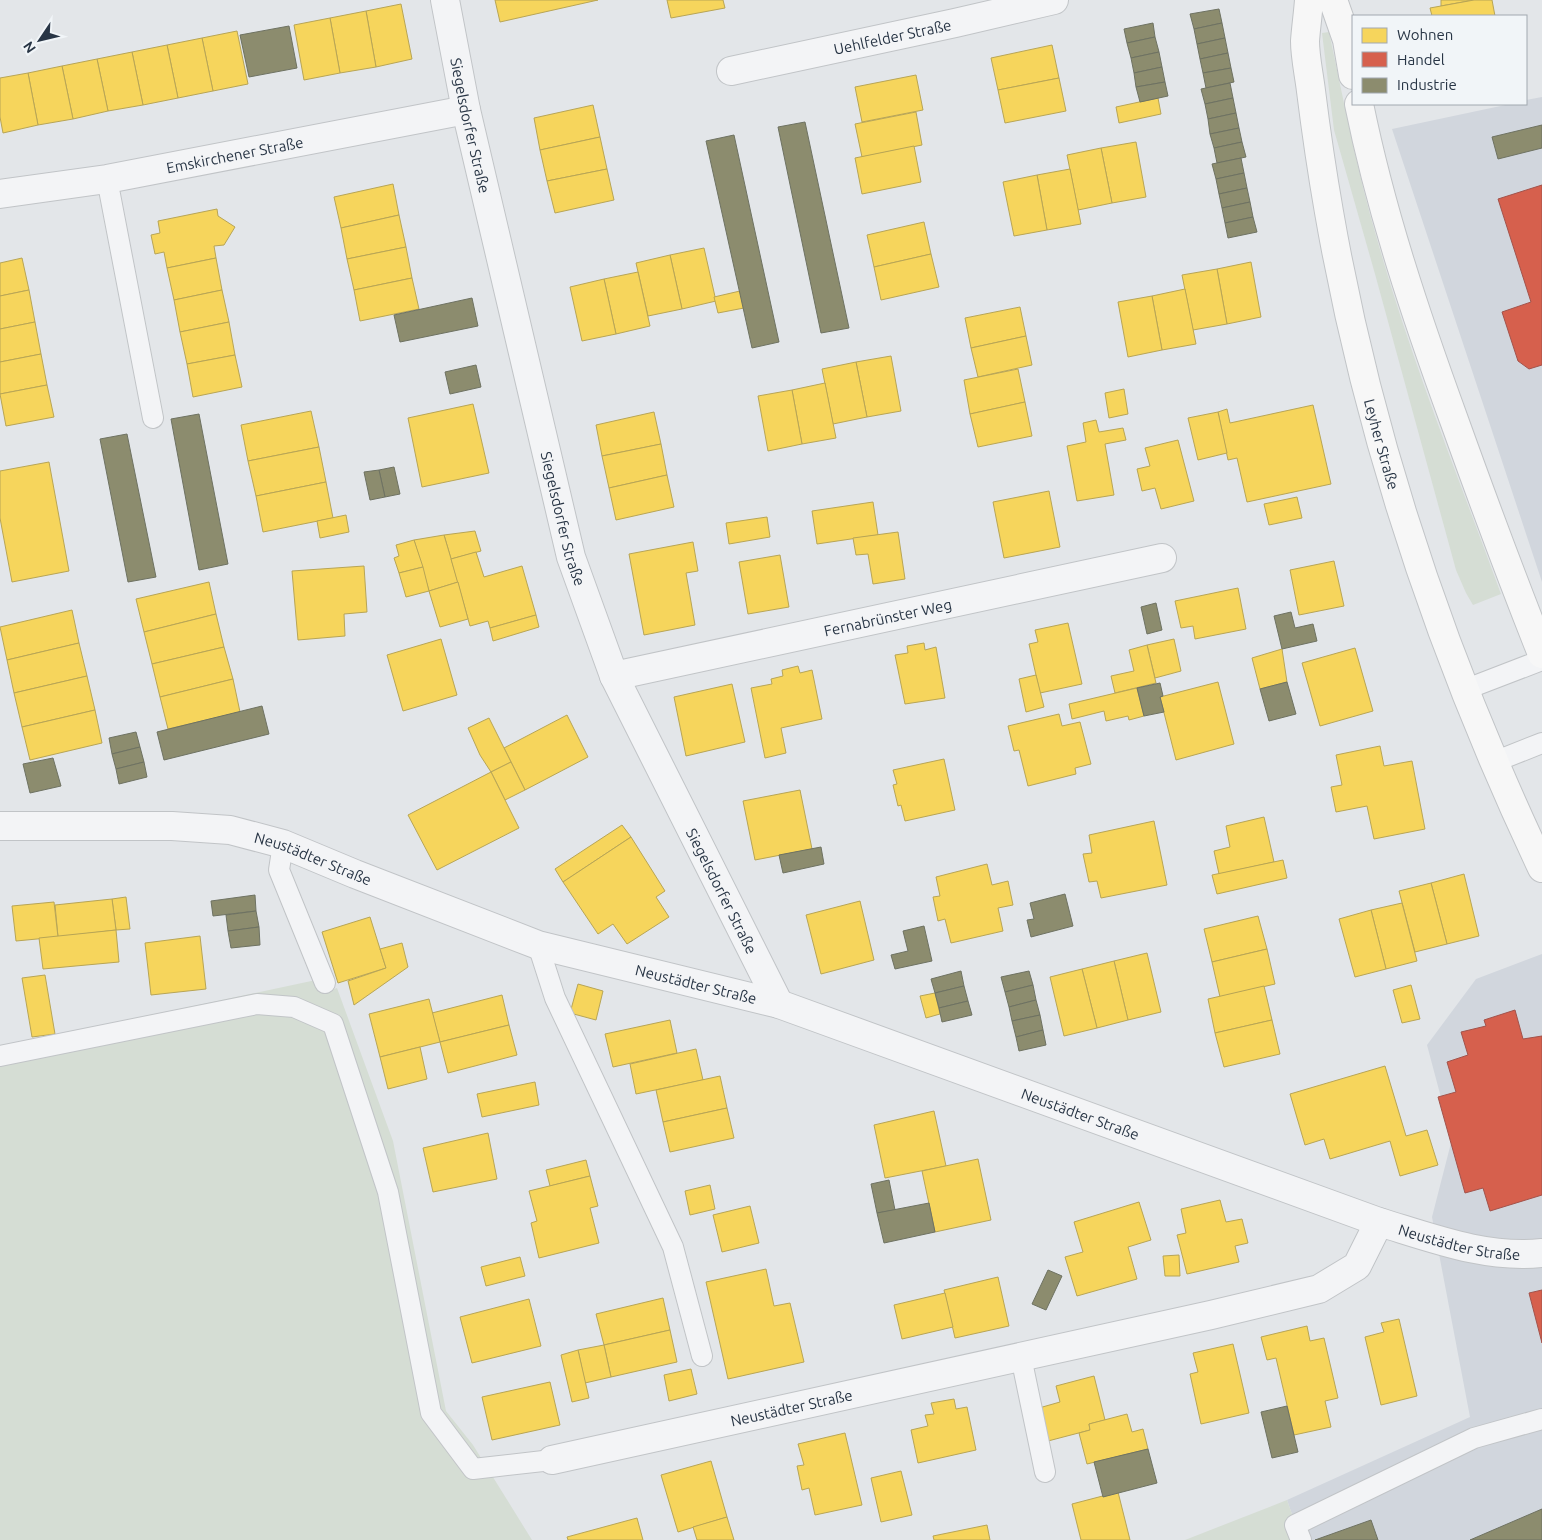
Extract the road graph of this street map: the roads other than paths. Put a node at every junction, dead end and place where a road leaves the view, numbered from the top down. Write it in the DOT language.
graph roads {
  1 [pos="445,0"];
  2 [pos="1054,0"];
  3 [pos="1309,0"];
  4 [pos="1333,0"];
  5 [pos="1352,68"];
  6 [pos="731,71"];
  7 [pos="1359,105"];
  8 [pos="466,110"];
  9 [pos="107,179"];
  10 [pos="0,194"];
  11 [pos="153,418"];
  12 [pos="1162,558"];
  13 [pos="1542,654"];
  14 [pos="1542,660"];
  15 [pos="614,676"];
  16 [pos="1464,690"];
  17 [pos="1542,743"];
  18 [pos="1494,762"];
  19 [pos="0,826"];
  20 [pos="283,844"];
  21 [pos="1542,868"];
  22 [pos="538,946"];
  23 [pos="325,983"];
  24 [pos="779,1004"];
  25 [pos="0,1056"];
  26 [pos="1379,1222"];
  27 [pos="1542,1253"];
  28 [pos="702,1356"];
  29 [pos="1021,1357"];
  30 [pos="1542,1419"];
  31 [pos="552,1460"];
  32 [pos="1045,1472"];
  33 [pos="1301,1540"];
  1 -- 8 [label="street, Siegelsdorfer Straße"];
  2 -- 6 [label="street, Uehlfelder Straße"];
  3 -- 16 [label="main road, Leyher Straße"];
  4 -- 5 [label="main road"];
  7 -- 13 [label="main road"];
  8 -- 9 [label="street, Emskirchener Straße"];
  8 -- 15 [label="street, Siegelsdorfer Straße"];
  9 -- 10 [label="street, Emskirchener Straße"];
  9 -- 11 [label="lane"];
  12 -- 15 [label="street, Fernabrünster Weg"];
  14 -- 16 [label="lane"];
  15 -- 24 [label="street, Siegelsdorfer Straße"];
  16 -- 18 [label="main road, Leyher Straße"];
  17 -- 18 [label="lane"];
  18 -- 21 [label="main road, Leyher Straße"];
  19 -- 20 [label="street, Neustädter Straße"];
  20 -- 22 [label="street, Neustädter Straße"];
  20 -- 23 [label="lane"];
  22 -- 24 [label="street, Neustädter Straße"];
  22 -- 28 [label="lane"];
  24 -- 26 [label="street, Neustädter Straße"];
  25 -- 31 [label="lane"];
  26 -- 27 [label="street, Neustädter Straße"];
  26 -- 29 [label="street, Neustädter Straße"];
  29 -- 31 [label="street, Neustädter Straße"];
  29 -- 32 [label="lane"];
  30 -- 33 [label="lane"];
}
